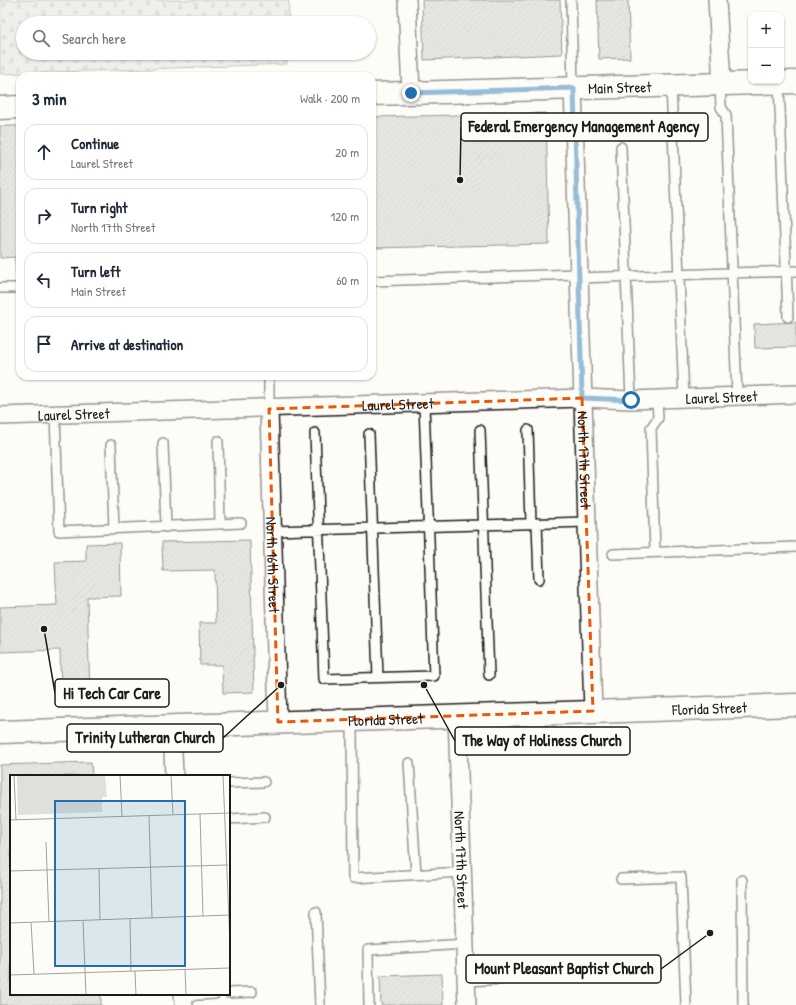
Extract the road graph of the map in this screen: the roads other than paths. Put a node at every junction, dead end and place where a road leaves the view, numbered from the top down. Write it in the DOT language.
graph roads {
  1 [pos="407,0"];
  2 [pos="571,0"];
  3 [pos="717,0"];
  4 [pos="787,82"];
  5 [pos="721,84"];
  6 [pos="671,85"];
  7 [pos="574,88"];
  8 [pos="411,93"];
  9 [pos="376,94"];
  10 [pos="16,107"];
  11 [pos="0,108"];
  12 [pos="621,147"];
  13 [pos="791,271"];
  14 [pos="732,273"];
  15 [pos="678,275"];
  16 [pos="578,276"];
  17 [pos="627,276"];
  18 [pos="376,281"];
  19 [pos="0,288"];
  20 [pos="16,288"];
  21 [pos="788,317"];
  22 [pos="269,380"];
  23 [pos="796,394"];
  24 [pos="737,396"];
  25 [pos="582,398"];
  26 [pos="684,398"];
  27 [pos="657,399"];
  28 [pos="631,400"];
  29 [pos="424,404"];
  30 [pos="269,409"];
  31 [pos="55,415"];
  32 [pos="0,416"];
  33 [pos="480,430"];
  34 [pos="528,430"];
  35 [pos="316,434"];
  36 [pos="370,434"];
  37 [pos="218,441"];
  38 [pos="163,443"];
  39 [pos="111,445"];
  40 [pos="586,522"];
  41 [pos="534,523"];
  42 [pos="220,524"];
  43 [pos="241,524"];
  44 [pos="484,525"];
  45 [pos="428,526"];
  46 [pos="166,527"];
  47 [pos="374,528"];
  48 [pos="114,529"];
  49 [pos="319,529"];
  50 [pos="272,531"];
  51 [pos="796,547"];
  52 [pos="655,552"];
  53 [pos="613,554"];
  54 [pos="539,579"];
  55 [pos="489,675"];
  56 [pos="378,677"];
  57 [pos="796,704"];
  58 [pos="592,711"];
  59 [pos="457,716"];
  60 [pos="352,719"];
  61 [pos="278,722"];
  62 [pos="172,727"];
  63 [pos="0,732"];
  64 [pos="409,763"];
  65 [pos="174,775"];
  66 [pos="264,782"];
  67 [pos="230,783"];
  68 [pos="264,817"];
  69 [pos="230,819"];
  70 [pos="464,872"];
  71 [pos="416,874"];
  72 [pos="621,879"];
  73 [pos="742,880"];
  74 [pos="316,912"];
  75 [pos="466,944"];
  76 [pos="544,977"];
  77 [pos="467,981"];
  78 [pos="252,992"];
  79 [pos="230,993"];
  80 [pos="207,995"];
  81 [pos="184,998"];
  82 [pos="320,1005"];
  83 [pos="369,1005"];
  84 [pos="467,1005"];
  85 [pos="686,1005"];
  86 [pos="743,1005"];
  1 -- 8 [label="street"];
  2 -- 7 [label="lane"];
  3 -- 5 [label="street"];
  4 -- 5 [label="main road, Main Street"];
  4 -- 13 [label="lane"];
  5 -- 6 [label="main road, Main Street"];
  5 -- 14 [label="lane"];
  6 -- 7 [label="main road, Main Street"];
  6 -- 15 [label="lane"];
  7 -- 8 [label="main road, Main Street"];
  7 -- 16 [label="street, North 17th Street"];
  8 -- 9 [label="main road, Main Street"];
  10 -- 11 [label="main road"];
  12 -- 17 [label="lane"];
  13 -- 14 [label="lane"];
  13 -- 21 [label="lane"];
  14 -- 15 [label="lane"];
  14 -- 24 [label="lane"];
  15 -- 17 [label="lane"];
  15 -- 26 [label="lane"];
  16 -- 17 [label="lane"];
  16 -- 18 [label="lane"];
  16 -- 25 [label="street, North 17th Street"];
  17 -- 28 [label="lane"];
  19 -- 20 [label="lane"];
  22 -- 30 [label="lane"];
  23 -- 24 [label="street, Laurel Street"];
  24 -- 26 [label="street, Laurel Street"];
  25 -- 28 [label="street, Laurel Street"];
  25 -- 29 [label="street, Laurel Street"];
  25 -- 40 [label="street, North 17th Street"];
  26 -- 27 [label="street, Laurel Street"];
  27 -- 28 [label="street, Laurel Street"];
  27 -- 52 [label="lane"];
  29 -- 30 [label="street, Laurel Street"];
  29 -- 45 [label="lane"];
  30 -- 31 [label="street, Laurel Street"];
  30 -- 50 [label="street, North 16th Street"];
  31 -- 32 [label="street, Laurel Street"];
  31 -- 48 [label="lane"];
  33 -- 44 [label="lane"];
  34 -- 41 [label="lane"];
  35 -- 49 [label="lane"];
  36 -- 47 [label="lane"];
  37 -- 42 [label="lane"];
  38 -- 46 [label="lane"];
  39 -- 48 [label="lane"];
  40 -- 41 [label="lane"];
  40 -- 58 [label="street, North 17th Street"];
  41 -- 44 [label="lane"];
  41 -- 54 [label="lane"];
  42 -- 43 [label="lane"];
  42 -- 46 [label="lane"];
  44 -- 45 [label="lane"];
  44 -- 55 [label="lane"];
  45 -- 47 [label="lane"];
  45 -- 56 [label="lane"];
  46 -- 48 [label="lane"];
  47 -- 49 [label="lane"];
  47 -- 56 [label="lane"];
  49 -- 50 [label="lane"];
  49 -- 56 [label="lane"];
  50 -- 61 [label="street, North 16th Street"];
  51 -- 52 [label="lane"];
  52 -- 53 [label="lane"];
  57 -- 58 [label="main road, Florida Street"];
  58 -- 59 [label="main road, Florida Street"];
  59 -- 60 [label="main road, Florida Street"];
  59 -- 70 [label="street, North 17th Street"];
  60 -- 61 [label="main road, Florida Street"];
  60 -- 71 [label="lane"];
  61 -- 62 [label="main road, Florida Street"];
  62 -- 63 [label="main road, Florida Street"];
  62 -- 65 [label="street"];
  64 -- 71 [label="lane"];
  66 -- 67 [label="lane"];
  68 -- 69 [label="lane"];
  70 -- 71 [label="lane"];
  70 -- 75 [label="street, North 17th Street"];
  72 -- 85 [label="lane"];
  73 -- 86 [label="lane"];
  74 -- 82 [label="lane"];
  75 -- 77 [label="street, North 17th Street"];
  75 -- 83 [label="lane"];
  76 -- 77 [label="lane"];
  77 -- 84 [label="street, North 17th Street"];
  78 -- 79 [label="lane"];
  80 -- 81 [label="lane"];
}
